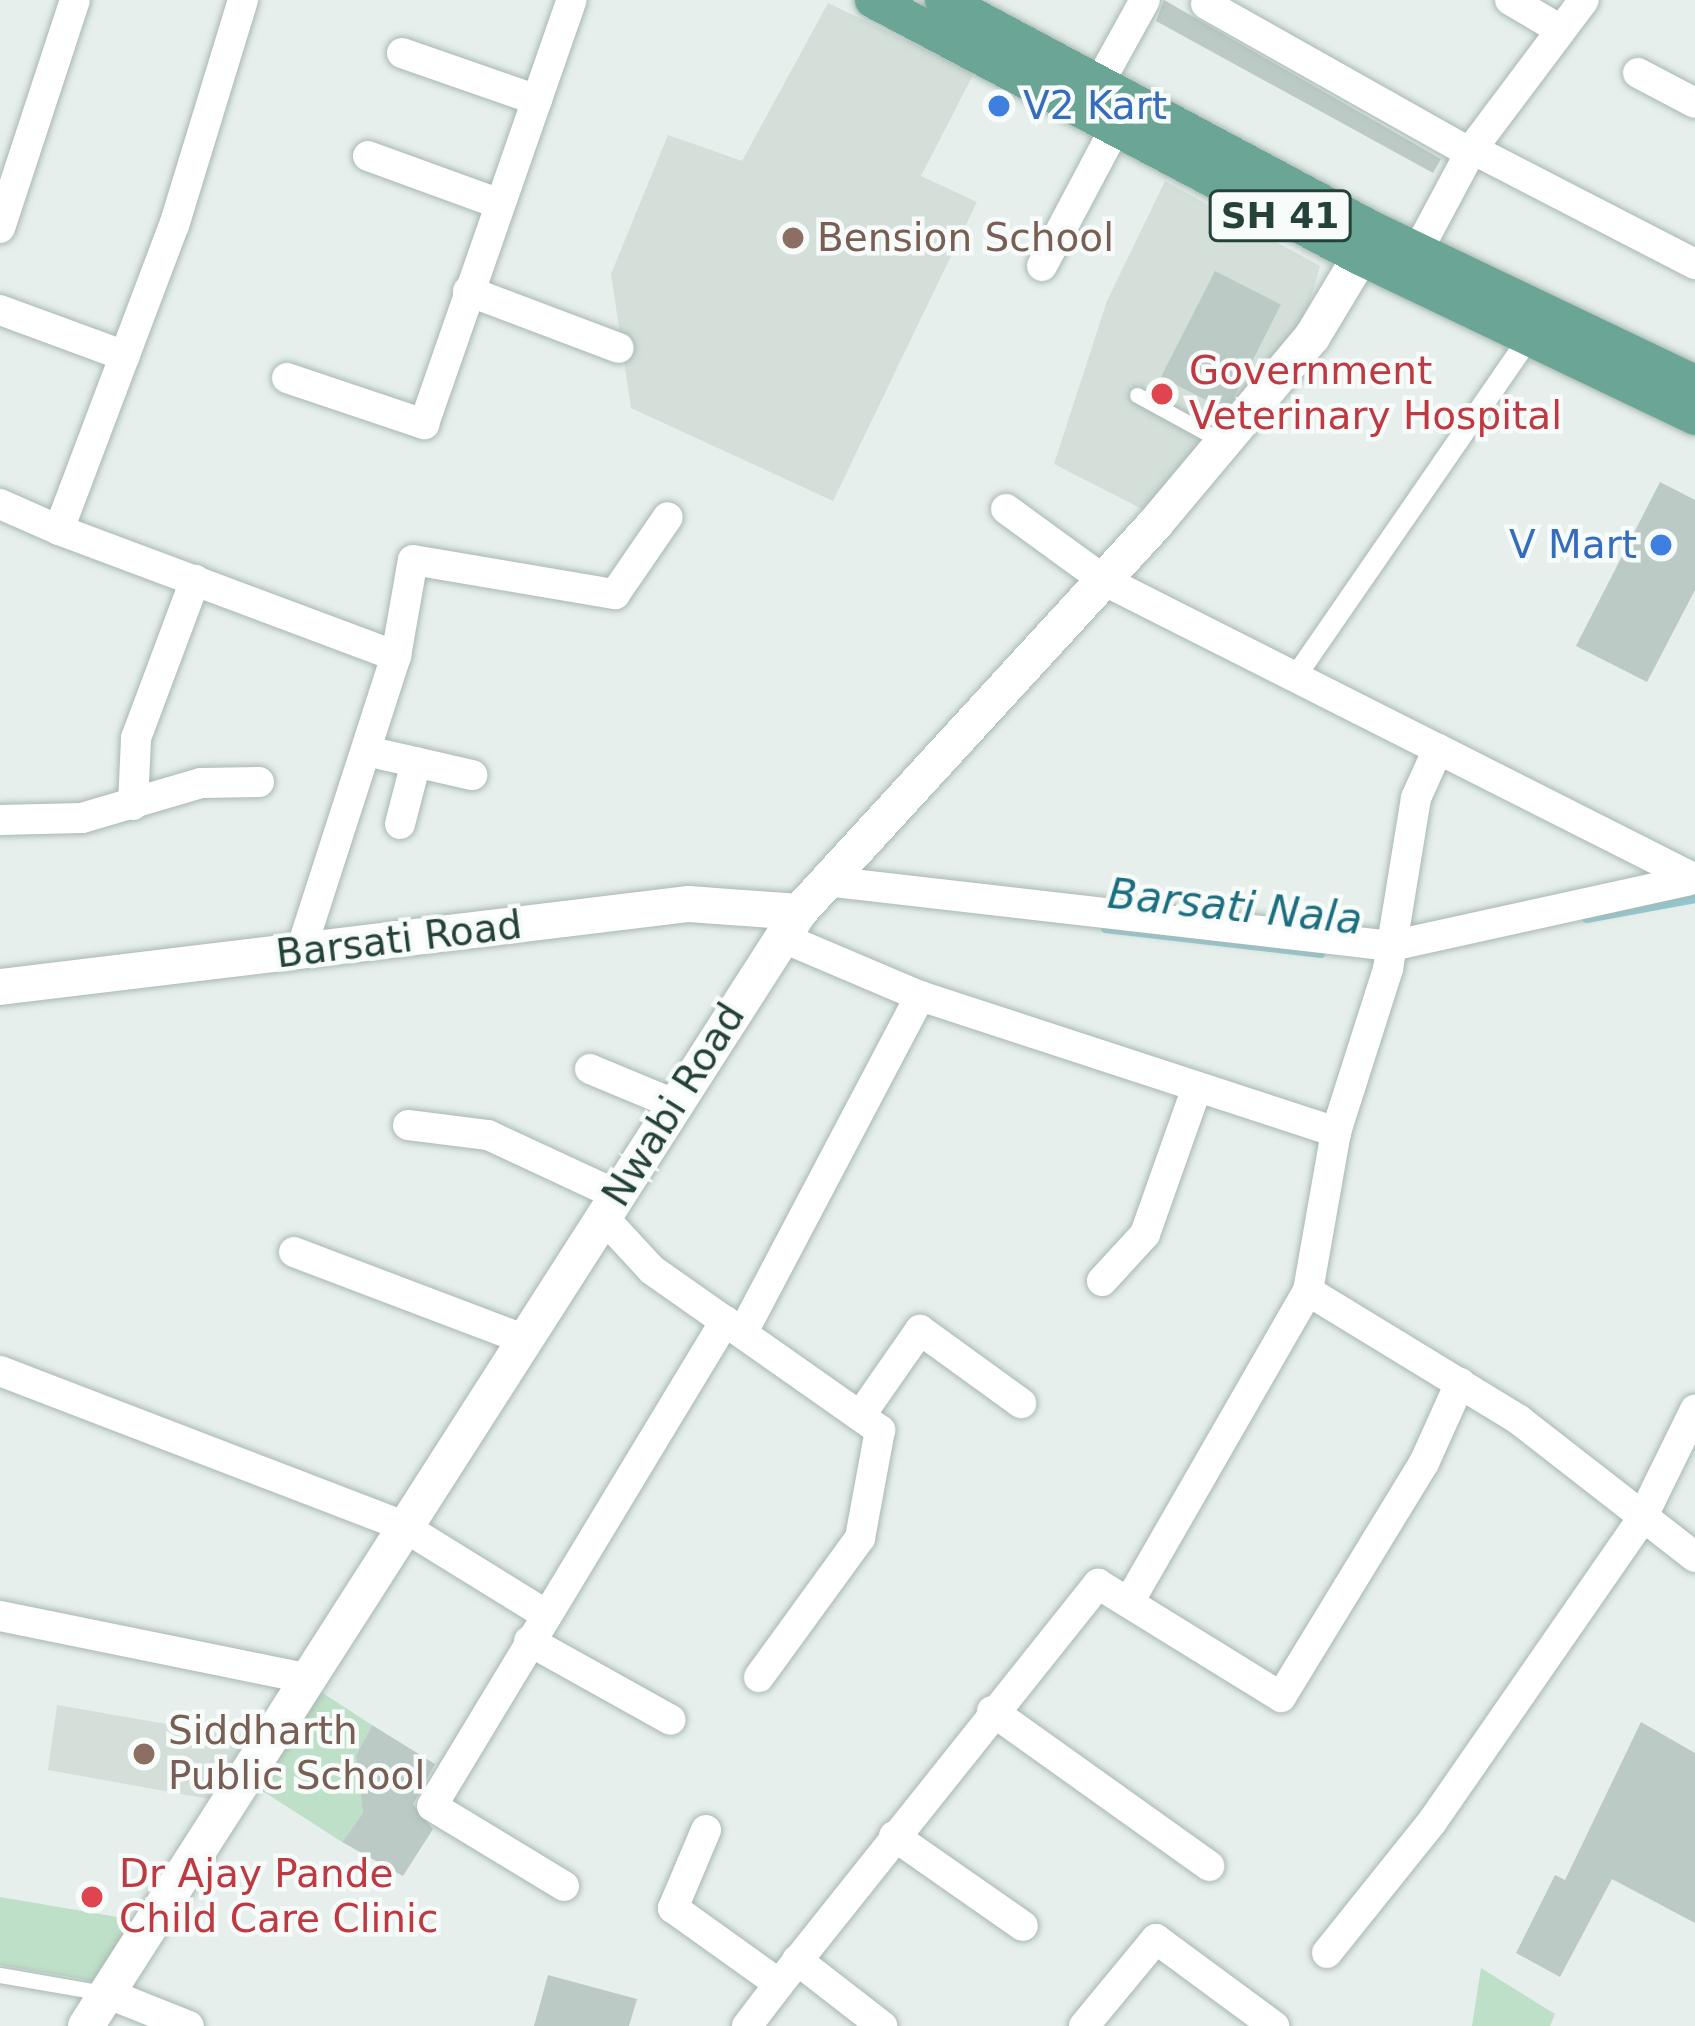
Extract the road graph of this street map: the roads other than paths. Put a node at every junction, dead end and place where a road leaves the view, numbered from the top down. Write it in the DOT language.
graph roads {
  1 [pos="74,0"];
  2 [pos="242,0"];
  3 [pos="572,0"];
  4 [pos="873,0"];
  5 [pos="943,0"];
  6 [pos="1145,0"];
  7 [pos="1510,0"];
  8 [pos="1584,0"];
  9 [pos="1206,1"];
  10 [pos="1561,30"];
  11 [pos="402,53"];
  12 [pos="1638,73"];
  13 [pos="1098,85"];
  14 [pos="537,100"];
  15 [pos="1695,104"];
  16 [pos="1114,130"];
  17 [pos="1471,151"];
  18 [pos="368,155"];
  19 [pos="500,204"];
  20 [pos="0,228"];
  21 [pos="1366,243"];
  22 [pos="1417,252"];
  23 [pos="1695,264"];
  24 [pos="1042,266"];
  25 [pos="468,291"];
  26 [pos="0,310"];
  27 [pos="1528,338"];
  28 [pos="619,348"];
  29 [pos="125,356"];
  30 [pos="287,378"];
  31 [pos="1695,383"];
  32 [pos="1137,395"];
  33 [pos="1695,417"];
  34 [pos="1224,442"];
  35 [pos="0,504"];
  36 [pos="1006,509"];
  37 [pos="668,517"];
  38 [pos="59,530"];
  39 [pos="196,580"];
  40 [pos="1105,581"];
  41 [pos="396,656"];
  42 [pos="1295,676"];
  43 [pos="1438,749"];
  44 [pos="371,752"];
  45 [pos="416,762"];
  46 [pos="472,775"];
  47 [pos="259,782"];
  48 [pos="133,805"];
  49 [pos="0,820"];
  50 [pos="400,824"];
  51 [pos="1691,880"];
  52 [pos="826,881"];
  53 [pos="790,924"];
  54 [pos="300,953"];
  55 [pos="1390,957"];
  56 [pos="0,988"];
  57 [pos="920,996"];
  58 [pos="590,1069"];
  59 [pos="1198,1087"];
  60 [pos="674,1104"];
  61 [pos="408,1125"];
  62 [pos="1336,1132"];
  63 [pos="610,1206"];
  64 [pos="294,1252"];
  65 [pos="1102,1281"];
  66 [pos="1308,1291"];
  67 [pos="734,1326"];
  68 [pos="523,1339"];
  69 [pos="0,1371"];
  70 [pos="1460,1383"];
  71 [pos="1021,1403"];
  72 [pos="1695,1410"];
  73 [pos="860,1416"];
  74 [pos="1641,1520"];
  75 [pos="401,1525"];
  76 [pos="1695,1557"];
  77 [pos="1129,1602"];
  78 [pos="0,1616"];
  79 [pos="537,1628"];
  80 [pos="759,1677"];
  81 [pos="304,1678"];
  82 [pos="992,1711"];
  83 [pos="671,1720"];
  84 [pos="706,1830"];
  85 [pos="895,1836"];
  86 [pos="1209,1867"];
  87 [pos="564,1886"];
  88 [pos="1023,1926"];
  89 [pos="1327,1953"];
  90 [pos="788,1972"];
  91 [pos="0,1975"];
  92 [pos="106,1993"];
  93 [pos="86,2026"];
  94 [pos="189,2026"];
  95 [pos="748,2026"];
  96 [pos="882,2026"];
  97 [pos="1084,2026"];
  98 [pos="1274,2026"];
  1 -- 20 [label="street"];
  2 -- 29 [label="street"];
  3 -- 14 [label="street"];
  4 -- 16 [label="main road, SH 41"];
  5 -- 13 [label="main road, SH 41"];
  6 -- 13 [label="street"];
  7 -- 10 [label="street"];
  8 -- 10 [label="street"];
  9 -- 17 [label="street"];
  10 -- 17 [label="street"];
  11 -- 14 [label="street"];
  12 -- 15 [label="street"];
  13 -- 21 [label="main road, SH 41"];
  14 -- 19 [label="street"];
  16 -- 21 [label="main road, SH 41"];
  16 -- 24 [label="street"];
  17 -- 22 [label="street"];
  17 -- 23 [label="street"];
  18 -- 19 [label="street"];
  19 -- 25 [label="street"];
  21 -- 22 [label="main road, SH 41"];
  21 -- 27 [label="main road, SH 41"];
  21 -- 34 [label="street, Nwabi Road"];
  22 -- 31 [label="main road, SH 41"];
  25 -- 28 [label="street"];
  25 -- 30 [label="street"];
  26 -- 29 [label="street"];
  27 -- 33 [label="main road, SH 41"];
  27 -- 42 [label="street"];
  29 -- 38 [label="street"];
  32 -- 34 [label="lane"];
  34 -- 40 [label="street, Nwabi Road"];
  35 -- 38 [label="street"];
  36 -- 40 [label="street"];
  37 -- 41 [label="street"];
  38 -- 39 [label="street"];
  39 -- 41 [label="street"];
  39 -- 48 [label="street"];
  40 -- 42 [label="street"];
  40 -- 52 [label="street, Nwabi Road"];
  41 -- 44 [label="street"];
  42 -- 43 [label="street"];
  43 -- 51 [label="street"];
  43 -- 55 [label="street"];
  44 -- 45 [label="street"];
  44 -- 54 [label="street"];
  45 -- 46 [label="street"];
  45 -- 50 [label="street"];
  47 -- 48 [label="street"];
  48 -- 49 [label="street"];
  51 -- 55 [label="street"];
  52 -- 53 [label="street, Nwabi Road"];
  52 -- 55 [label="street"];
  53 -- 54 [label="street, Barsati Road"];
  53 -- 57 [label="street"];
  53 -- 60 [label="street, Nwabi Road"];
  54 -- 56 [label="street, Barsati Road"];
  55 -- 62 [label="street"];
  57 -- 59 [label="street"];
  57 -- 67 [label="street"];
  58 -- 60 [label="street"];
  59 -- 62 [label="street"];
  59 -- 65 [label="street"];
  60 -- 63 [label="street, Nwabi Road"];
  61 -- 63 [label="street"];
  62 -- 66 [label="street"];
  63 -- 67 [label="street"];
  63 -- 68 [label="street, Nwabi Road"];
  64 -- 68 [label="street"];
  66 -- 70 [label="street"];
  66 -- 77 [label="street"];
  67 -- 73 [label="street"];
  67 -- 79 [label="street"];
  68 -- 75 [label="street, Nwabi Road"];
  69 -- 75 [label="street"];
  70 -- 74 [label="street"];
  70 -- 77 [label="street"];
  71 -- 73 [label="street"];
  72 -- 74 [label="street"];
  73 -- 80 [label="street"];
  74 -- 76 [label="street"];
  74 -- 89 [label="street"];
  75 -- 79 [label="street"];
  75 -- 81 [label="street, Nwabi Road"];
  77 -- 82 [label="street"];
  78 -- 81 [label="street"];
  79 -- 83 [label="street"];
  79 -- 87 [label="street"];
  81 -- 92 [label="street, Nwabi Road"];
  82 -- 85 [label="street"];
  82 -- 86 [label="street"];
  84 -- 90 [label="street"];
  85 -- 88 [label="street"];
  85 -- 90 [label="street"];
  90 -- 95 [label="street"];
  90 -- 96 [label="street"];
  91 -- 92 [label="lane"];
  92 -- 93 [label="street, Nwabi Road"];
  92 -- 94 [label="street"];
  97 -- 98 [label="street"];
}
